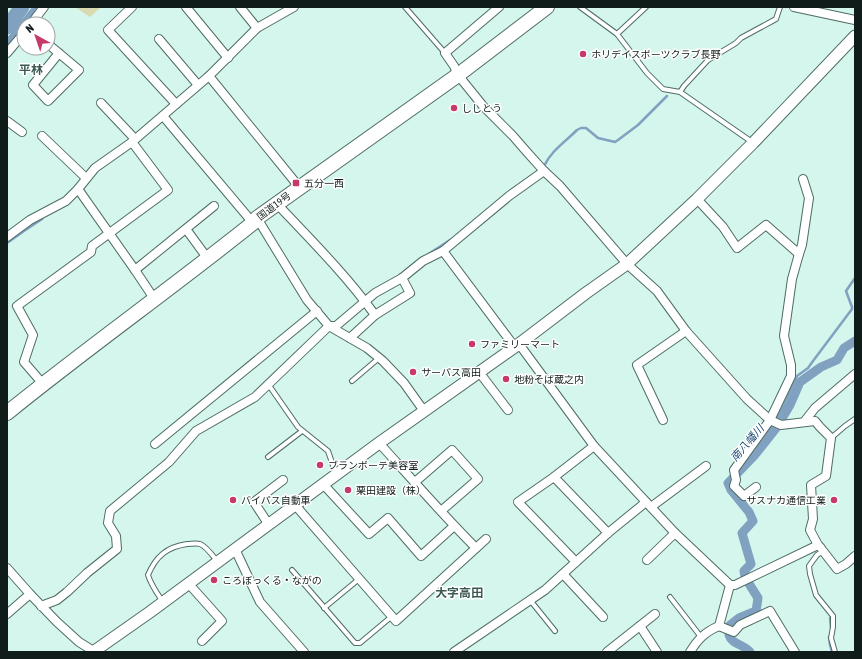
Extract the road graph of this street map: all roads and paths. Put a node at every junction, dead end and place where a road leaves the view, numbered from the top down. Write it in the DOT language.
graph roads {
  1 [pos="44,7"];
  2 [pos="132,7"];
  3 [pos="186,7"];
  4 [pos="240,7"];
  5 [pos="294,7"];
  6 [pos="405,7"];
  7 [pos="499,7"];
  8 [pos="548,7"];
  9 [pos="580,7"];
  10 [pos="646,7"];
  11 [pos="780,7"];
  12 [pos="794,7"];
  13 [pos="37,16"];
  14 [pos="855,20"];
  15 [pos="257,28"];
  16 [pos="617,34"];
  17 [pos="855,36"];
  18 [pos="159,39"];
  19 [pos="16,42"];
  20 [pos="56,51"];
  21 [pos="7,53"];
  22 [pos="59,53"];
  23 [pos="445,53"];
  24 [pos="228,58"];
  25 [pos="458,75"];
  26 [pos="209,76"];
  27 [pos="198,85"];
  28 [pos="680,92"];
  29 [pos="101,103"];
  30 [pos="176,104"];
  31 [pos="162,116"];
  32 [pos="7,121"];
  33 [pos="22,132"];
  34 [pos="42,136"];
  35 [pos="134,140"];
  36 [pos="753,143"];
  37 [pos="544,171"];
  38 [pos="86,178"];
  39 [pos="803,179"];
  40 [pos="300,188"];
  41 [pos="78,189"];
  42 [pos="697,199"];
  43 [pos="277,204"];
  44 [pos="214,206"];
  45 [pos="255,221"];
  46 [pos="186,229"];
  47 [pos="109,233"];
  48 [pos="7,237"];
  49 [pos="443,251"];
  50 [pos="799,254"];
  51 [pos="208,259"];
  52 [pos="627,264"];
  53 [pos="135,270"];
  54 [pos="402,278"];
  55 [pos="155,300"];
  56 [pos="365,302"];
  57 [pos="317,311"];
  58 [pos="375,315"];
  59 [pos="329,326"];
  60 [pos="686,331"];
  61 [pos="350,338"];
  62 [pos="517,345"];
  63 [pos="379,358"];
  64 [pos="479,372"];
  65 [pos="855,374"];
  66 [pos="352,381"];
  67 [pos="268,383"];
  68 [pos="43,384"];
  69 [pos="508,410"];
  70 [pos="424,411"];
  71 [pos="7,413"];
  72 [pos="855,419"];
  73 [pos="663,420"];
  74 [pos="772,421"];
  75 [pos="804,422"];
  76 [pos="302,431"];
  77 [pos="831,438"];
  78 [pos="379,443"];
  79 [pos="155,444"];
  80 [pos="594,446"];
  81 [pos="268,457"];
  82 [pos="706,466"];
  83 [pos="336,475"];
  84 [pos="554,477"];
  85 [pos="283,480"];
  86 [pos="415,482"];
  87 [pos="323,484"];
  88 [pos="756,487"];
  89 [pos="648,504"];
  90 [pos="295,505"];
  91 [pos="441,511"];
  92 [pos="269,524"];
  93 [pos="454,526"];
  94 [pos="608,532"];
  95 [pos="675,533"];
  96 [pos="486,539"];
  97 [pos="476,548"];
  98 [pos="821,548"];
  99 [pos="235,549"];
  100 [pos="855,556"];
  101 [pos="647,560"];
  102 [pos="218,562"];
  103 [pos="576,562"];
  104 [pos="7,568"];
  105 [pos="292,570"];
  106 [pos="563,574"];
  107 [pos="359,579"];
  108 [pos="188,584"];
  109 [pos="730,585"];
  110 [pos="30,594"];
  111 [pos="670,597"];
  112 [pos="530,600"];
  113 [pos="163,602"];
  114 [pos="42,606"];
  115 [pos="324,608"];
  116 [pos="7,614"];
  117 [pos="655,614"];
  118 [pos="391,616"];
  119 [pos="603,617"];
  120 [pos="640,626"];
  121 [pos="719,626"];
  122 [pos="555,631"];
  123 [pos="701,637"];
  124 [pos="202,641"];
  125 [pos="94,652"];
  126 [pos="304,652"];
  127 [pos="454,652"];
  128 [pos="607,652"];
  129 [pos="657,652"];
  130 [pos="690,652"];
  131 [pos="795,652"];
  132 [pos="835,652"];
  1 -- 13 [label="street"];
  2 -- 30 [label="street"];
  3 -- 24 [label="street"];
  4 -- 15 [label="street"];
  5 -- 15 [label="street"];
  6 -- 23 [label="lane"];
  7 -- 23 [label="street"];
  8 -- 25 [label="highway, 国道19号"];
  9 -- 16 [label="lane"];
  10 -- 16 [label="lane"];
  11 -- 28 [label="lane"];
  12 -- 14 [label="street"];
  15 -- 24 [label="street"];
  16 -- 28 [label="lane"];
  17 -- 36 [label="street"];
  18 -- 27 [label="street"];
  19 -- 21 [label="street"];
  20 -- 22 [label="street"];
  22 -- 22 [label="street"];
  23 -- 25 [label="street"];
  24 -- 26 [label="street"];
  25 -- 37 [label="street"];
  25 -- 40 [label="highway, 国道19号"];
  26 -- 27 [label="street"];
  26 -- 40 [label="street"];
  27 -- 30 [label="street"];
  28 -- 36 [label="lane"];
  29 -- 35 [label="street"];
  30 -- 31 [label="street"];
  31 -- 35 [label="street"];
  31 -- 45 [label="street"];
  32 -- 33 [label="street"];
  34 -- 38 [label="street"];
  35 -- 38 [label="street"];
  35 -- 47 [label="street"];
  36 -- 42 [label="street"];
  37 -- 49 [label="street"];
  37 -- 52 [label="street"];
  38 -- 41 [label="street"];
  39 -- 50 [label="street"];
  40 -- 43 [label="highway, 国道19号"];
  41 -- 47 [label="street"];
  41 -- 48 [label="street"];
  42 -- 50 [label="street"];
  42 -- 52 [label="street"];
  43 -- 45 [label="highway, 国道19号"];
  43 -- 56 [label="street"];
  44 -- 46 [label="street"];
  45 -- 51 [label="highway, 国道19号"];
  45 -- 57 [label="street"];
  46 -- 51 [label="street"];
  46 -- 53 [label="street"];
  47 -- 53 [label="street"];
  47 -- 68 [label="street"];
  49 -- 54 [label="street"];
  49 -- 62 [label="street"];
  50 -- 74 [label="street"];
  51 -- 55 [label="highway, 国道19号"];
  52 -- 60 [label="street"];
  52 -- 62 [label="street"];
  53 -- 55 [label="street"];
  54 -- 56 [label="street"];
  54 -- 58 [label="street"];
  55 -- 68 [label="highway, 国道19号"];
  56 -- 58 [label="street"];
  56 -- 59 [label="street"];
  57 -- 59 [label="street"];
  57 -- 79 [label="street"];
  58 -- 61 [label="street"];
  59 -- 61 [label="street"];
  59 -- 67 [label="street"];
  60 -- 73 [label="street"];
  60 -- 74 [label="street"];
  61 -- 63 [label="street"];
  62 -- 64 [label="street"];
  62 -- 80 [label="street"];
  63 -- 66 [label="lane"];
  63 -- 70 [label="street"];
  64 -- 69 [label="street"];
  64 -- 70 [label="street"];
  65 -- 75 [label="street"];
  67 -- 76 [label="lane"];
  67 -- 114 [label="street"];
  68 -- 71 [label="highway, 国道19号"];
  70 -- 78 [label="street"];
  72 -- 77 [label="lane"];
  74 -- 75 [label="street"];
  74 -- 88 [label="street"];
  75 -- 77 [label="street"];
  76 -- 81 [label="lane"];
  76 -- 83 [label="lane"];
  77 -- 98 [label="street"];
  78 -- 83 [label="street"];
  78 -- 86 [label="street"];
  80 -- 84 [label="street"];
  80 -- 89 [label="street"];
  82 -- 89 [label="street"];
  83 -- 87 [label="street"];
  84 -- 94 [label="street"];
  84 -- 103 [label="street"];
  85 -- 92 [label="street"];
  86 -- 91 [label="street"];
  86 -- 91 [label="street"];
  87 -- 90 [label="street"];
  87 -- 93 [label="street"];
  89 -- 94 [label="street"];
  89 -- 95 [label="street"];
  90 -- 92 [label="street"];
  90 -- 107 [label="street"];
  91 -- 93 [label="street"];
  92 -- 99 [label="street"];
  93 -- 97 [label="street"];
  94 -- 103 [label="street"];
  95 -- 101 [label="street"];
  95 -- 109 [label="street"];
  96 -- 97 [label="street"];
  97 -- 118 [label="street"];
  98 -- 100 [label="street"];
  98 -- 109 [label="street"];
  98 -- 132 [label="lane"];
  99 -- 102 [label="street"];
  99 -- 126 [label="street"];
  102 -- 108 [label="street"];
  102 -- 113 [label="lane"];
  103 -- 106 [label="street"];
  104 -- 110 [label="street"];
  105 -- 115 [label="lane"];
  106 -- 112 [label="street"];
  106 -- 119 [label="street"];
  107 -- 115 [label="lane"];
  107 -- 118 [label="street"];
  108 -- 113 [label="street"];
  108 -- 124 [label="street"];
  109 -- 121 [label="street"];
  110 -- 114 [label="street"];
  110 -- 116 [label="street"];
  111 -- 123 [label="lane"];
  112 -- 122 [label="lane"];
  112 -- 127 [label="street"];
  113 -- 125 [label="street"];
  114 -- 125 [label="street"];
  115 -- 118 [label="lane"];
  117 -- 120 [label="street"];
  120 -- 128 [label="street"];
  120 -- 129 [label="street"];
  121 -- 123 [label="street"];
  121 -- 131 [label="street"];
  123 -- 130 [label="street"];
}
